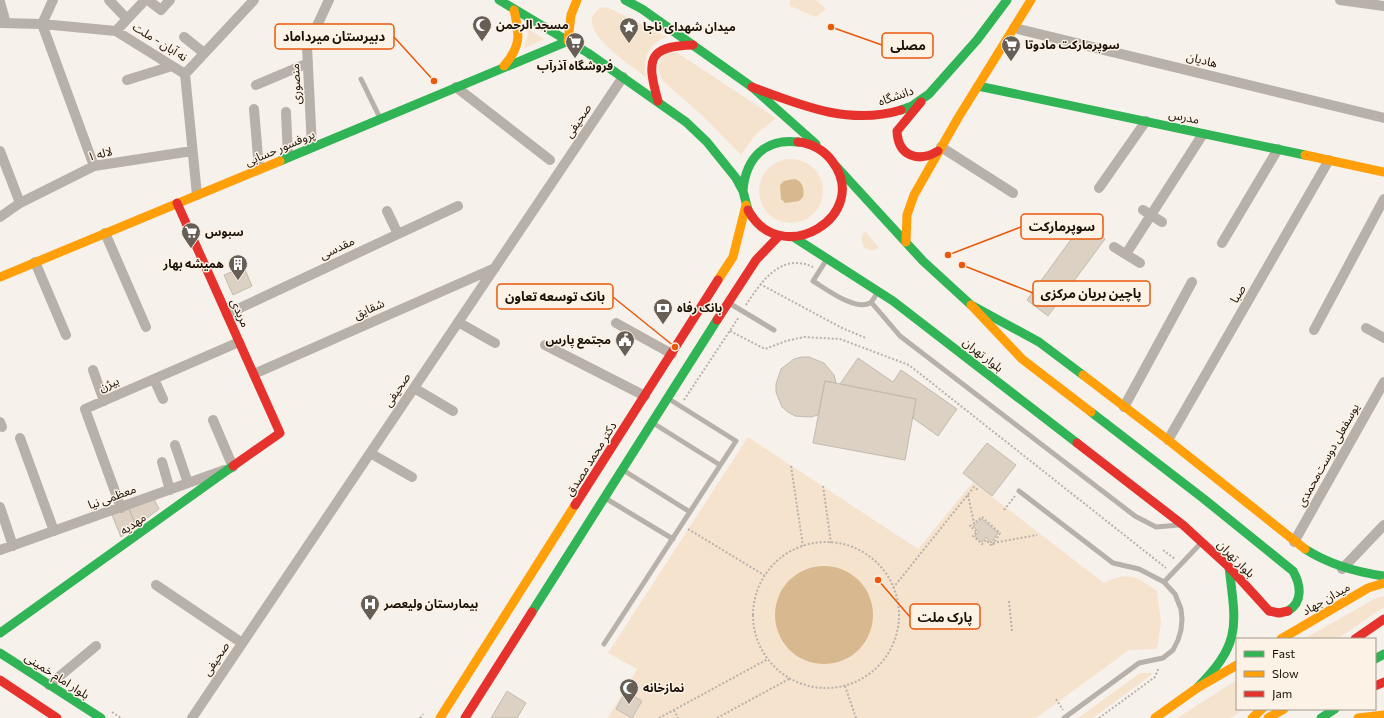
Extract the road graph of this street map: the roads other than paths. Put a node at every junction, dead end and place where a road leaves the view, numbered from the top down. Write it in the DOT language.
graph roads {
  1 [pos="53,0"];
  2 [pos="109,0"];
  3 [pos="145,0"];
  4 [pos="148,0"];
  5 [pos="170,0"];
  6 [pos="254,0"];
  7 [pos="328,0"];
  8 [pos="499,0"];
  9 [pos="577,0"];
  10 [pos="625,0"];
  11 [pos="1007,0"];
  12 [pos="1031,0"];
  13 [pos="1340,0"];
  14 [pos="0,2"];
  15 [pos="642,4"];
  16 [pos="1384,6"];
  17 [pos="514,10"];
  18 [pos="127,18"];
  19 [pos="3,23"];
  20 [pos="42,24"];
  21 [pos="1014,28"];
  22 [pos="116,31"];
  23 [pos="184,37"];
  24 [pos="568,41"];
  25 [pos="693,45"];
  26 [pos="204,53"];
  27 [pos="308,63"];
  28 [pos="172,66"];
  29 [pos="503,68"];
  30 [pos="185,74"];
  31 [pos="623,77"];
  32 [pos="361,79"];
  33 [pos="127,80"];
  34 [pos="256,85"];
  35 [pos="978,86"];
  36 [pos="456,87"];
  37 [pos="752,87"];
  38 [pos="924,99"];
  39 [pos="658,101"];
  40 [pos="254,109"];
  41 [pos="286,112"];
  42 [pos="1384,118"];
  43 [pos="380,119"];
  44 [pos="1146,121"];
  45 [pos="1203,134"];
  46 [pos="312,147"];
  47 [pos="939,149"];
  48 [pos="1278,149"];
  49 [pos="0,151"];
  50 [pos="192,151"];
  51 [pos="825,152"];
  52 [pos="288,157"];
  53 [pos="550,160"];
  54 [pos="1329,160"];
  55 [pos="835,165"];
  56 [pos="94,166"];
  57 [pos="259,169"];
  58 [pos="1384,172"];
  59 [pos="1099,188"];
  60 [pos="743,190"];
  61 [pos="1013,193"];
  62 [pos="197,195"];
  63 [pos="1384,200"];
  64 [pos="20,203"];
  65 [pos="177,203"];
  66 [pos="746,205"];
  67 [pos="458,206"];
  68 [pos="387,211"];
  69 [pos="1147,213"];
  70 [pos="0,217"];
  71 [pos="1162,222"];
  72 [pos="105,233"];
  73 [pos="398,234"];
  74 [pos="779,236"];
  75 [pos="795,238"];
  76 [pos="906,242"];
  77 [pos="1222,243"];
  78 [pos="1114,247"];
  79 [pos="1126,254"];
  80 [pos="827,258"];
  81 [pos="35,262"];
  82 [pos="742,262"];
  83 [pos="1140,263"];
  84 [pos="495,268"];
  85 [pos="0,277"];
  86 [pos="1192,282"];
  87 [pos="878,291"];
  88 [pos="728,302"];
  89 [pos="871,302"];
  90 [pos="971,305"];
  91 [pos="226,314"];
  92 [pos="458,322"];
  93 [pos="616,323"];
  94 [pos="146,327"];
  95 [pos="1366,328"];
  96 [pos="774,330"];
  97 [pos="1314,330"];
  98 [pos="66,335"];
  99 [pos="1384,338"];
  100 [pos="239,342"];
  101 [pos="495,343"];
  102 [pos="545,345"];
  103 [pos="672,354"];
  104 [pos="93,370"];
  105 [pos="254,374"];
  106 [pos="154,379"];
  107 [pos="1384,382"];
  108 [pos="414,388"];
  109 [pos="645,396"];
  110 [pos="667,398"];
  111 [pos="163,399"];
  112 [pos="104,401"];
  113 [pos="1124,407"];
  114 [pos="453,411"];
  115 [pos="213,420"];
  116 [pos="652,423"];
  117 [pos="280,433"];
  118 [pos="20,438"];
  119 [pos="1168,440"];
  120 [pos="175,445"];
  121 [pos="370,453"];
  122 [pos="162,462"];
  123 [pos="720,465"];
  124 [pos="233,468"];
  125 [pos="622,469"];
  126 [pos="412,477"];
  127 [pos="188,484"];
  128 [pos="170,490"];
  129 [pos="1019,491"];
  130 [pos="604,497"];
  131 [pos="0,507"];
  132 [pos="120,508"];
  133 [pos="690,512"];
  134 [pos="1183,525"];
  135 [pos="1384,525"];
  136 [pos="54,531"];
  137 [pos="673,539"];
  138 [pos="1202,542"];
  139 [pos="1294,542"];
  140 [pos="13,546"];
  141 [pos="0,550"];
  142 [pos="1229,567"];
  143 [pos="1342,569"];
  144 [pos="1384,576"];
  145 [pos="1164,582"];
  146 [pos="1384,583"];
  147 [pos="156,585"];
  148 [pos="1384,619"];
  149 [pos="0,633"];
  150 [pos="1283,638"];
  151 [pos="1357,638"];
  152 [pos="242,644"];
  153 [pos="604,644"];
  154 [pos="96,646"];
  155 [pos="0,653"];
  156 [pos="1236,666"];
  157 [pos="0,680"];
  158 [pos="49,685"];
  159 [pos="1197,688"];
  160 [pos="1261,710"];
  161 [pos="1282,710"];
  162 [pos="1333,710"];
  163 [pos="1384,715"];
  164 [pos="57,718"];
  165 [pos="101,718"];
  166 [pos="192,718"];
  167 [pos="440,718"];
  168 [pos="465,718"];
  169 [pos="1064,718"];
  170 [pos="1155,718"];
  171 [pos="1252,718"];
  172 [pos="1268,718"];
  173 [pos="1321,718"];
  174 [pos="1358,718"];
  1 -- 20 [label="street"];
  2 -- 18 [label="street"];
  3 -- 18 [label="street"];
  4 -- 5 [label="street"];
  6 -- 26 [label="street"];
  7 -- 27 [label="street, منصوری"];
  8 -- 17 [label="main road"];
  9 -- 24 [label="main road"];
  10 -- 15 [label="main road"];
  11 -- 38 [label="main road, دانشگاه"];
  12 -- 21 [label="main road"];
  13 -- 16 [label="street"];
  14 -- 19 [label="street"];
  15 -- 25 [label="main road"];
  17 -- 24 [label="main road"];
  17 -- 29 [label="main road"];
  18 -- 22 [label="street"];
  19 -- 20 [label="street, نه آبان - ملت"];
  20 -- 22 [label="street, نه آبان - ملت"];
  20 -- 56 [label="street"];
  21 -- 35 [label="main road"];
  21 -- 42 [label="street, هادیان"];
  22 -- 28 [label="street, نه آبان - ملت"];
  23 -- 26 [label="street"];
  24 -- 29 [label="main road, پروفسور حسابی"];
  24 -- 31 [label="main road"];
  25 -- 37 [label="main road"];
  25 -- 39 [label="main road"];
  26 -- 30 [label="street"];
  27 -- 34 [label="street"];
  27 -- 46 [label="street, منصوری"];
  28 -- 30 [label="street, نه آبان - ملت"];
  28 -- 33 [label="street"];
  29 -- 36 [label="main road, پروفسور حسابی"];
  30 -- 50 [label="street, نه آبان - ملت"];
  31 -- 39 [label="main road"];
  31 -- 84 [label="street, صحیفی"];
  32 -- 43 [label="lane"];
  35 -- 44 [label="main road, مدرس"];
  35 -- 47 [label="main road"];
  36 -- 43 [label="main road, پروفسور حسابی"];
  36 -- 53 [label="street"];
  37 -- 38 [label="main road, دانشگاه"];
  37 -- 51 [label="main road"];
  38 -- 47 [label="main road"];
  39 -- 60 [label="main road"];
  40 -- 57 [label="street"];
  41 -- 52 [label="street"];
  43 -- 46 [label="main road, پروفسور حسابی"];
  44 -- 45 [label="main road, مدرس"];
  44 -- 59 [label="street"];
  45 -- 48 [label="main road, مدرس"];
  45 -- 69 [label="street"];
  46 -- 52 [label="main road, پروفسور حسابی"];
  47 -- 61 [label="street"];
  47 -- 76 [label="main road"];
  48 -- 54 [label="main road, مدرس"];
  48 -- 77 [label="street"];
  49 -- 64 [label="street"];
  50 -- 56 [label="street, لاله ۱"];
  50 -- 62 [label="street, نه آبان - ملت"];
  51 -- 55 [label="main road"];
  51 -- 60 [label="main road"];
  52 -- 57 [label="main road, پروفسور حسابی"];
  54 -- 58 [label="main road, مدرس"];
  54 -- 119 [label="street, صبا"];
  55 -- 75 [label="main road"];
  55 -- 76 [label="main road, بلوار تهران"];
  56 -- 64 [label="street, لاله ۱"];
  57 -- 62 [label="main road, پروفسور حسابی"];
  60 -- 66 [label="main road"];
  62 -- 65 [label="main road, پروفسور حسابی"];
  63 -- 97 [label="street"];
  64 -- 70 [label="street, لاله ۱"];
  65 -- 72 [label="main road, پروفسور حسابی"];
  65 -- 91 [label="main road, مریدی"];
  66 -- 74 [label="main road"];
  66 -- 82 [label="main road, دکتر محمد مصدق"];
  67 -- 73 [label="street, مقدسی"];
  68 -- 73 [label="street"];
  69 -- 71 [label="street"];
  69 -- 79 [label="street"];
  72 -- 81 [label="main road, پروفسور حسابی"];
  72 -- 94 [label="street"];
  73 -- 91 [label="street, مقدسی"];
  74 -- 75 [label="main road"];
  74 -- 82 [label="main road, دکتر محمد مصدق"];
  75 -- 80 [label="main road, بلوار تهران"];
  76 -- 90 [label="main road, بلوار تهران"];
  78 -- 79 [label="street"];
  79 -- 83 [label="street"];
  80 -- 87 [label="main road, بلوار تهران"];
  80 -- 89 [label="lane"];
  81 -- 85 [label="main road, پروفسور حسابی"];
  81 -- 98 [label="street"];
  82 -- 88 [label="main road, دکتر محمد مصدق"];
  82 -- 103 [label="main road, دکتر محمد مصدق"];
  84 -- 92 [label="street, صحیفی"];
  84 -- 105 [label="street, شقایق"];
  86 -- 113 [label="street"];
  87 -- 89 [label="lane"];
  87 -- 134 [label="main road, بلوار تهران"];
  88 -- 96 [label="lane"];
  88 -- 110 [label="main road, دکتر محمد مصدق"];
  89 -- 134 [label="lane"];
  90 -- 113 [label="main road, بلوار تهران"];
  90 -- 142 [label="main road, بلوار تهران"];
  91 -- 100 [label="main road, مریدی"];
  92 -- 101 [label="street"];
  92 -- 108 [label="street, صحیفی"];
  93 -- 103 [label="street"];
  95 -- 99 [label="street"];
  100 -- 105 [label="main road, مریدی"];
  100 -- 106 [label="street, بیژن"];
  102 -- 109 [label="street"];
  103 -- 109 [label="main road, دکتر محمد مصدق"];
  104 -- 112 [label="street"];
  105 -- 117 [label="main road, مریدی"];
  106 -- 111 [label="street"];
  106 -- 112 [label="street, بیژن"];
  107 -- 139 [label="street, یوسفعلی دوست‌محمدی"];
  108 -- 114 [label="street"];
  108 -- 121 [label="street, صحیفی"];
  109 -- 167 [label="main road, دکتر محمد مصدق"];
  110 -- 116 [label="main road, دکتر محمد مصدق"];
  110 -- 123 [label="lane"];
  112 -- 132 [label="street, بیژن"];
  113 -- 119 [label="main road, بلوار تهران"];
  115 -- 124 [label="street"];
  116 -- 123 [label="lane"];
  116 -- 125 [label="main road, دکتر محمد مصدق"];
  117 -- 124 [label="main road, مهدیه"];
  118 -- 136 [label="street"];
  119 -- 139 [label="main road, بلوار تهران"];
  120 -- 127 [label="street"];
  121 -- 126 [label="street"];
  121 -- 152 [label="street, صحیفی"];
  122 -- 128 [label="street"];
  123 -- 133 [label="lane"];
  124 -- 127 [label="street, معظمی نیا"];
  124 -- 149 [label="main road, مهدیه"];
  125 -- 130 [label="main road, دکتر محمد مصدق"];
  125 -- 133 [label="lane"];
  127 -- 128 [label="street, معظمی نیا"];
  128 -- 132 [label="street, معظمی نیا"];
  129 -- 145 [label="lane"];
  130 -- 137 [label="lane"];
  130 -- 168 [label="main road, دکتر محمد مصدق"];
  131 -- 140 [label="street"];
  132 -- 136 [label="street, معظمی نیا"];
  133 -- 137 [label="lane"];
  134 -- 138 [label="main road, بلوار تهران"];
  135 -- 143 [label="street"];
  136 -- 140 [label="street, معظمی نیا"];
  137 -- 153 [label="lane"];
  138 -- 142 [label="main road, بلوار تهران"];
  138 -- 145 [label="lane"];
  139 -- 143 [label="main road, بلوار تهران"];
  140 -- 141 [label="street, معظمی نیا"];
  142 -- 159 [label="main road"];
  143 -- 144 [label="main road, بلوار تهران"];
  145 -- 169 [label="lane"];
  146 -- 150 [label="main road, میدان جهاد"];
  147 -- 152 [label="street"];
  148 -- 151 [label="main road"];
  152 -- 166 [label="street, صحیفی"];
  154 -- 158 [label="street"];
  155 -- 158 [label="main road, بلوار امام خمینی"];
  156 -- 159 [label="main road"];
  157 -- 164 [label="main road"];
  158 -- 165 [label="main road, بلوار امام خمینی"];
  159 -- 170 [label="main road"];
  160 -- 171 [label="main road"];
  161 -- 172 [label="main road"];
  162 -- 173 [label="main road"];
  163 -- 174 [label="main road"];
}
